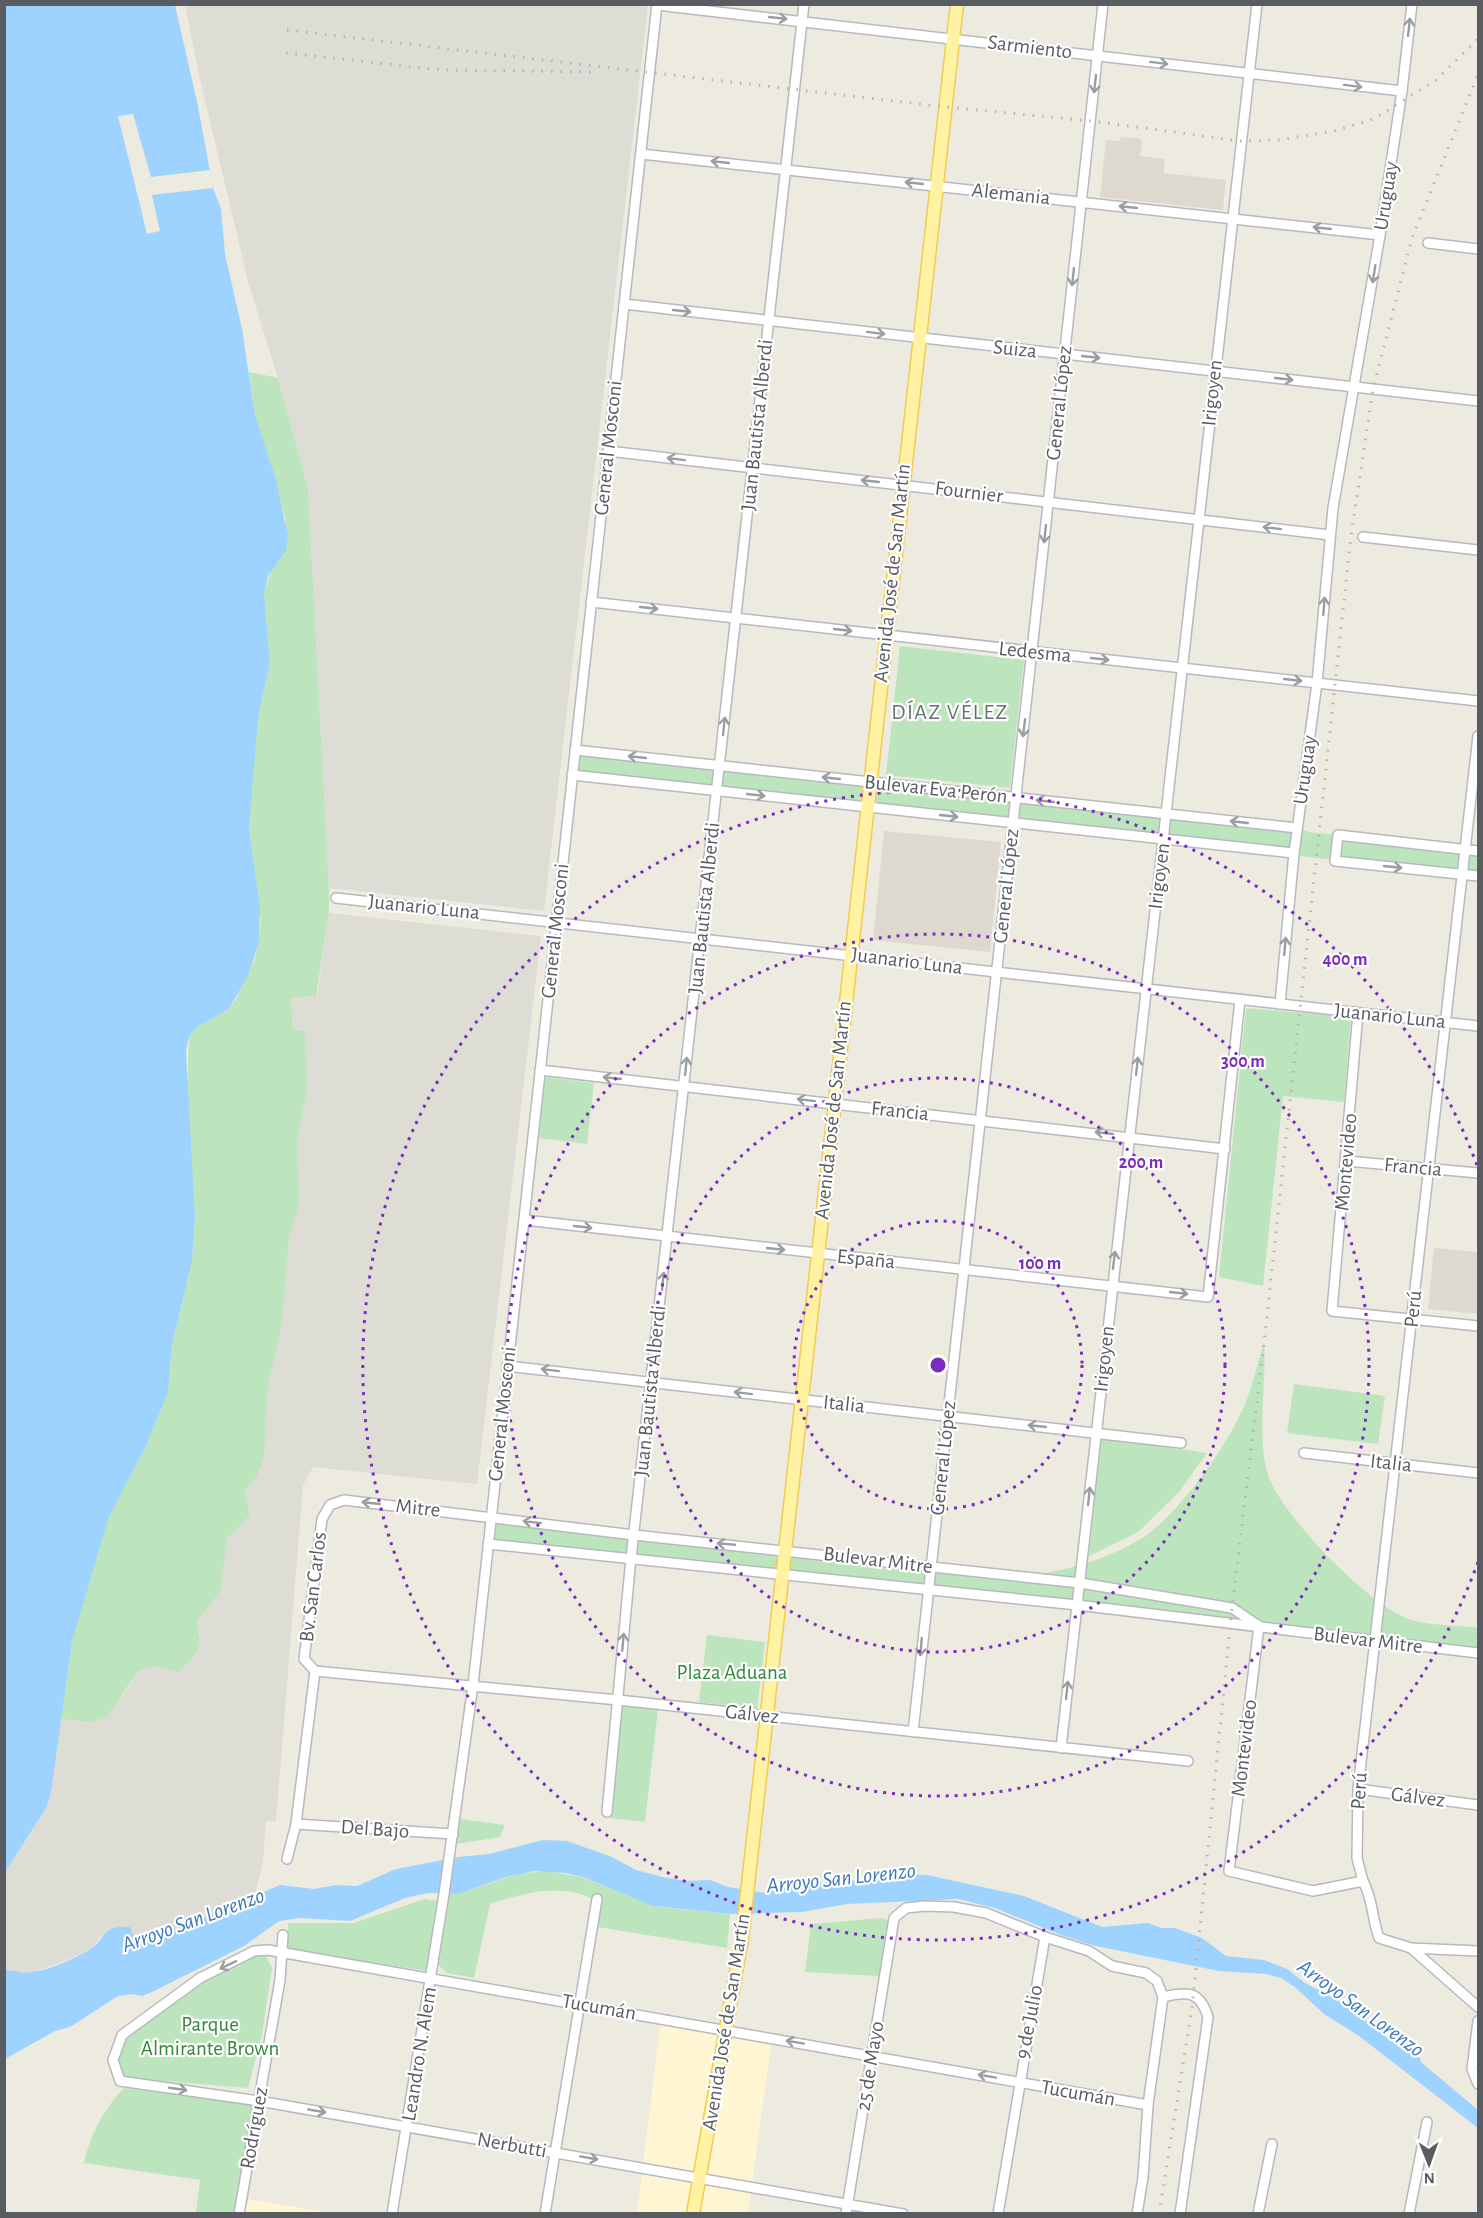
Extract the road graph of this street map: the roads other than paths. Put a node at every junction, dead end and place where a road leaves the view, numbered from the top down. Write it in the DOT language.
graph roads {
  1 [pos="804,4"];
  2 [pos="957,4"];
  3 [pos="1103,4"];
  4 [pos="1257,4"];
  5 [pos="1412,4"];
  6 [pos="657,5"];
  7 [pos="802,20"];
  8 [pos="953,38"];
  9 [pos="1098,55"];
  10 [pos="1249,74"];
  11 [pos="1402,91"];
  12 [pos="641,154"];
  13 [pos="784,170"];
  14 [pos="936,186"];
  15 [pos="1082,202"];
  16 [pos="1232,218"];
  17 [pos="1380,235"];
  18 [pos="1428,243"];
  19 [pos="1479,249"];
  20 [pos="624,304"];
  21 [pos="768,321"];
  22 [pos="919,338"];
  23 [pos="1065,354"];
  24 [pos="1215,371"];
  25 [pos="1355,387"];
  26 [pos="1479,401"];
  27 [pos="608,451"];
  28 [pos="752,468"];
  29 [pos="902,484"];
  30 [pos="1048,501"];
  31 [pos="1198,519"];
  32 [pos="1330,535"];
  33 [pos="1363,537"];
  34 [pos="1479,550"];
  35 [pos="591,602"];
  36 [pos="735,618"];
  37 [pos="885,635"];
  38 [pos="1033,651"];
  39 [pos="1181,668"];
  40 [pos="1317,683"];
  41 [pos="1479,701"];
  42 [pos="1479,736"];
  43 [pos="575,750"];
  44 [pos="720,766"];
  45 [pos="572,775"];
  46 [pos="868,782"];
  47 [pos="716,790"];
  48 [pos="1016,798"];
  49 [pos="866,807"];
  50 [pos="1166,814"];
  51 [pos="1013,823"];
  52 [pos="1297,828"];
  53 [pos="1164,839"];
  54 [pos="1466,850"];
  55 [pos="1479,851"];
  56 [pos="1294,853"];
  57 [pos="1462,874"];
  58 [pos="1479,876"];
  59 [pos="336,898"];
  60 [pos="556,922"];
  61 [pos="700,938"];
  62 [pos="850,954"];
  63 [pos="997,971"];
  64 [pos="1146,989"];
  65 [pos="1240,1000"];
  66 [pos="1280,1004"];
  67 [pos="1358,1013"];
  68 [pos="1446,1023"];
  69 [pos="1479,1026"];
  70 [pos="540,1070"];
  71 [pos="684,1086"];
  72 [pos="834,1103"];
  73 [pos="980,1119"];
  74 [pos="1129,1136"];
  75 [pos="1225,1149"];
  76 [pos="1347,1161"];
  77 [pos="1429,1168"];
  78 [pos="1479,1173"];
  79 [pos="525,1220"];
  80 [pos="667,1236"];
  81 [pos="817,1253"];
  82 [pos="963,1269"];
  83 [pos="1112,1286"];
  84 [pos="1412,1320"];
  85 [pos="1479,1326"];
  86 [pos="507,1366"];
  87 [pos="652,1382"];
  88 [pos="801,1400"];
  89 [pos="948,1416"];
  90 [pos="1095,1433"];
  91 [pos="1181,1443"];
  92 [pos="1304,1454"];
  93 [pos="1395,1464"];
  94 [pos="1479,1473"];
  95 [pos="344,1500"];
  96 [pos="492,1516"];
  97 [pos="634,1535"];
  98 [pos="488,1544"];
  99 [pos="784,1549"];
  100 [pos="631,1558"];
  101 [pos="930,1567"];
  102 [pos="781,1575"];
  103 [pos="1080,1583"];
  104 [pos="927,1589"];
  105 [pos="1077,1605"];
  106 [pos="1259,1626"];
  107 [pos="1375,1642"];
  108 [pos="1479,1653"];
  109 [pos="315,1671"];
  110 [pos="473,1685"];
  111 [pos="618,1700"];
  112 [pos="766,1716"];
  113 [pos="913,1732"];
  114 [pos="1061,1748"];
  115 [pos="1188,1761"];
  116 [pos="1358,1789"];
  117 [pos="1479,1805"];
  118 [pos="607,1812"];
  119 [pos="296,1824"];
  120 [pos="453,1834"];
  121 [pos="450,1857"];
  122 [pos="287,1859"];
  123 [pos="1363,1881"];
  124 [pos="597,1899"];
  125 [pos="283,1935"];
  126 [pos="1045,1937"];
  127 [pos="1411,1948"];
  128 [pos="1479,1951"];
  129 [pos="283,1953"];
  130 [pos="432,1978"];
  131 [pos="1163,1997"];
  132 [pos="580,2004"];
  133 [pos="1479,2007"];
  134 [pos="1479,2021"];
  135 [pos="727,2030"];
  136 [pos="872,2056"];
  137 [pos="120,2081"];
  138 [pos="1018,2082"];
  139 [pos="1479,2084"];
  140 [pos="259,2101"];
  141 [pos="1148,2105"];
  142 [pos="1426,2122"];
  143 [pos="407,2126"];
  144 [pos="1272,2144"];
  145 [pos="555,2152"];
  146 [pos="699,2177"];
  147 [pos="847,2209"];
  148 [pos="239,2214"];
  149 [pos="393,2214"];
  150 [pos="545,2214"];
  151 [pos="693,2214"];
  152 [pos="903,2214"];
  153 [pos="998,2214"];
  154 [pos="1137,2214"];
  155 [pos="1180,2214"];
  156 [pos="1258,2214"];
  157 [pos="1410,2214"];
  1 -- 7 [label="street, Juan Bautista Alberdi"];
  2 -- 8 [label="main road, Avenida José de San Martín"];
  3 -- 9 [label="street, General López"];
  4 -- 10 [label="street, Irigoyen"];
  11 -- 5 [label="street, Uruguay, one-way"];
  6 -- 7 [label="street, Sarmiento, one-way"];
  6 -- 12 [label="street, General Mosconi"];
  7 -- 8 [label="street, Sarmiento"];
  7 -- 13 [label="street, Juan Bautista Alberdi"];
  8 -- 9 [label="street, Sarmiento"];
  8 -- 14 [label="main road, Avenida José de San Martín"];
  9 -- 10 [label="street, Sarmiento, one-way"];
  9 -- 15 [label="street, General López, one-way"];
  10 -- 11 [label="street, Sarmiento, one-way"];
  10 -- 16 [label="street, Irigoyen"];
  11 -- 17 [label="street, Uruguay"];
  13 -- 12 [label="street, Alemania, one-way"];
  12 -- 20 [label="street, General Mosconi"];
  14 -- 13 [label="street, Alemania, one-way"];
  13 -- 21 [label="street, Juan Bautista Alberdi"];
  14 -- 15 [label="street, Alemania"];
  14 -- 22 [label="main road, Avenida José de San Martín"];
  16 -- 15 [label="street, Alemania, one-way"];
  15 -- 23 [label="street, General López, one-way"];
  17 -- 16 [label="street, Alemania, one-way"];
  16 -- 24 [label="street, Irigoyen"];
  17 -- 25 [label="street, Uruguay, one-way"];
  18 -- 19 [label="street"];
  20 -- 21 [label="street, Suiza, one-way"];
  20 -- 27 [label="street, General Mosconi"];
  21 -- 22 [label="street, Suiza, one-way"];
  21 -- 28 [label="street, Juan Bautista Alberdi"];
  22 -- 23 [label="street, Suiza"];
  22 -- 29 [label="main road, Avenida José de San Martín"];
  23 -- 24 [label="street, Suiza, one-way"];
  23 -- 30 [label="street, General López"];
  24 -- 25 [label="street, Suiza, one-way"];
  24 -- 31 [label="street, Irigoyen"];
  25 -- 26 [label="street, Suiza"];
  25 -- 32 [label="street, Uruguay"];
  28 -- 27 [label="street, Fournier, one-way"];
  27 -- 35 [label="street, General Mosconi"];
  29 -- 28 [label="street, Fournier, one-way"];
  28 -- 36 [label="street, Juan Bautista Alberdi"];
  29 -- 30 [label="street, Fournier"];
  29 -- 37 [label="main road, Avenida José de San Martín"];
  30 -- 31 [label="street, Fournier"];
  30 -- 38 [label="street, General López, one-way"];
  32 -- 31 [label="street, Fournier, one-way"];
  31 -- 39 [label="street, Irigoyen"];
  40 -- 32 [label="street, Uruguay, one-way"];
  33 -- 34 [label="street"];
  35 -- 36 [label="street, Ledesma, one-way"];
  35 -- 43 [label="street, General Mosconi"];
  36 -- 37 [label="street, Ledesma, one-way"];
  44 -- 36 [label="street, Juan Bautista Alberdi, one-way"];
  37 -- 38 [label="street, Ledesma"];
  37 -- 46 [label="main road, Avenida José de San Martín"];
  38 -- 39 [label="street, Ledesma, one-way"];
  38 -- 48 [label="street, General López, one-way"];
  39 -- 40 [label="street, Ledesma, one-way"];
  39 -- 50 [label="street, Irigoyen"];
  40 -- 41 [label="street, Ledesma"];
  40 -- 52 [label="street, Uruguay"];
  42 -- 54 [label="street, Perú"];
  44 -- 43 [label="street, Bulevar Eva Perón, one-way"];
  43 -- 45 [label="street, General Mosconi"];
  46 -- 44 [label="street, Bulevar Eva Perón, one-way"];
  44 -- 47 [label="street, Juan Bautista Alberdi"];
  45 -- 47 [label="street, Bulevar Eva Perón"];
  45 -- 60 [label="street, General Mosconi"];
  46 -- 48 [label="street, Bulevar Eva Perón"];
  46 -- 49 [label="main road, Avenida José de San Martín"];
  47 -- 49 [label="street, Bulevar Eva Perón, one-way"];
  47 -- 61 [label="street, Juan Bautista Alberdi"];
  50 -- 48 [label="street, Bulevar Eva Perón, one-way"];
  48 -- 51 [label="street, General López"];
  49 -- 51 [label="street, Bulevar Eva Perón, one-way"];
  49 -- 62 [label="main road, Avenida José de San Martín"];
  52 -- 50 [label="street, Bulevar Eva Perón, one-way"];
  50 -- 53 [label="street, Irigoyen"];
  51 -- 53 [label="street, Bulevar Eva Perón"];
  51 -- 63 [label="street, General López"];
  52 -- 56 [label="street, Uruguay"];
  53 -- 56 [label="street, Bulevar Eva Perón"];
  53 -- 64 [label="street, Irigoyen"];
  54 -- 55 [label="street"];
  54 -- 57 [label="street, Perú"];
  54 -- 57 [label="street, one-way"];
  66 -- 56 [label="street, Uruguay, one-way"];
  57 -- 58 [label="street"];
  57 -- 68 [label="street, Perú"];
  59 -- 60 [label="street, Juanario Luna"];
  60 -- 61 [label="street, Juanario Luna"];
  60 -- 70 [label="street, General Mosconi"];
  61 -- 62 [label="street, Juanario Luna"];
  71 -- 61 [label="street, Juan Bautista Alberdi, one-way"];
  62 -- 63 [label="street, Juanario Luna"];
  62 -- 72 [label="main road, Avenida José de San Martín"];
  63 -- 64 [label="street, Juanario Luna"];
  63 -- 73 [label="street, General López"];
  64 -- 65 [label="street, Juanario Luna"];
  74 -- 64 [label="street, Irigoyen, one-way"];
  65 -- 66 [label="street, Juanario Luna"];
  65 -- 75 [label="street"];
  66 -- 67 [label="street, Juanario Luna"];
  67 -- 68 [label="street, Juanario Luna"];
  67 -- 76 [label="street, Montevideo"];
  68 -- 69 [label="street, Juanario Luna"];
  68 -- 77 [label="street, Perú"];
  71 -- 70 [label="street, Francia, one-way"];
  70 -- 79 [label="street, General Mosconi"];
  72 -- 71 [label="street, Francia, one-way"];
  71 -- 80 [label="street, Juan Bautista Alberdi"];
  72 -- 73 [label="street, Francia"];
  72 -- 81 [label="main road, Avenida José de San Martín"];
  74 -- 73 [label="street, Francia, one-way"];
  73 -- 82 [label="street, General López"];
  74 -- 75 [label="street, Francia"];
  83 -- 74 [label="street, Irigoyen, one-way"];
  83 -- 75 [label="street, España, one-way"];
  76 -- 77 [label="street, Francia"];
  76 -- 84 [label="street, Montevideo"];
  77 -- 78 [label="street, Francia"];
  77 -- 84 [label="street, Perú"];
  79 -- 80 [label="street, España, one-way"];
  79 -- 86 [label="street, General Mosconi"];
  80 -- 81 [label="street, España, one-way"];
  87 -- 80 [label="street, Juan Bautista Alberdi, one-way"];
  81 -- 82 [label="street, España"];
  81 -- 88 [label="main road, Avenida José de San Martín"];
  82 -- 83 [label="street, España"];
  82 -- 89 [label="street, General López"];
  83 -- 90 [label="street, Irigoyen"];
  84 -- 85 [label="street"];
  84 -- 93 [label="street, Perú"];
  87 -- 86 [label="street, Italia, one-way"];
  86 -- 96 [label="street, General Mosconi"];
  88 -- 87 [label="street, Italia, one-way"];
  87 -- 97 [label="street, Juan Bautista Alberdi"];
  88 -- 89 [label="street, Italia"];
  88 -- 99 [label="main road, Avenida José de San Martín"];
  90 -- 89 [label="street, Italia, one-way"];
  89 -- 101 [label="street, General López"];
  90 -- 91 [label="street, Italia"];
  103 -- 90 [label="street, Irigoyen, one-way"];
  92 -- 93 [label="street, Italia"];
  93 -- 94 [label="street, Italia"];
  93 -- 107 [label="street, Perú"];
  96 -- 95 [label="street, Mitre, one-way"];
  95 -- 109 [label="street, Bv. San Carlos"];
  97 -- 96 [label="street, Bulevar Mitre, one-way"];
  96 -- 98 [label="street, General Mosconi"];
  99 -- 97 [label="street, Bulevar Mitre, one-way"];
  97 -- 100 [label="street, Juan Bautista Alberdi"];
  98 -- 100 [label="street, Bulevar Mitre"];
  98 -- 110 [label="street, General Mosconi"];
  99 -- 101 [label="street, Bulevar Mitre"];
  99 -- 102 [label="main road, Avenida José de San Martín"];
  100 -- 102 [label="street, Bulevar Mitre"];
  111 -- 100 [label="street, Juan Bautista Alberdi, one-way"];
  101 -- 103 [label="street, Bulevar Mitre"];
  101 -- 104 [label="street, General López"];
  102 -- 104 [label="street, Bulevar Mitre"];
  102 -- 112 [label="main road, Avenida José de San Martín"];
  103 -- 105 [label="street, Irigoyen"];
  103 -- 106 [label="street, Bulevar Mitre"];
  104 -- 105 [label="street, Bulevar Mitre"];
  104 -- 113 [label="street, General López, one-way"];
  105 -- 106 [label="street, Bulevar Mitre"];
  114 -- 105 [label="street, Irigoyen, one-way"];
  106 -- 107 [label="street, Bulevar Mitre"];
  106 -- 123 [label="street, Montevideo"];
  107 -- 108 [label="street, Bulevar Mitre"];
  107 -- 116 [label="street, Perú"];
  109 -- 110 [label="street, Gálvez"];
  109 -- 119 [label="street, Bv. San Carlos"];
  110 -- 111 [label="street, Gálvez"];
  110 -- 120 [label="street, General Mosconi"];
  111 -- 112 [label="street, Gálvez"];
  111 -- 118 [label="street, Juan Bautista Alberdi"];
  112 -- 113 [label="street, Gálvez"];
  112 -- 135 [label="main road, Avenida José de San Martín"];
  113 -- 114 [label="street, Gálvez"];
  114 -- 115 [label="street, Gálvez"];
  116 -- 117 [label="street, Gálvez"];
  116 -- 123 [label="street, Perú"];
  119 -- 120 [label="street, Del Bajo"];
  119 -- 122 [label="street, Bv. San Carlos"];
  120 -- 121 [label="street, General Mosconi"];
  121 -- 130 [label="street, Leandro N. Alem"];
  123 -- 127 [label="street"];
  124 -- 132 [label="street"];
  125 -- 129 [label="street, Rodríguez"];
  126 -- 131 [label="street"];
  126 -- 136 [label="street, 25 de Mayo"];
  126 -- 138 [label="street, 9 de Julio"];
  127 -- 128 [label="street"];
  127 -- 133 [label="street"];
  129 -- 130 [label="street, Tucumán"];
  129 -- 137 [label="street, Tucumán, one-way"];
  129 -- 140 [label="street, Rodríguez"];
  130 -- 132 [label="street, Tucumán"];
  130 -- 143 [label="street, Leandro N. Alem"];
  131 -- 141 [label="street"];
  131 -- 155 [label="street"];
  132 -- 135 [label="street, Tucumán"];
  132 -- 145 [label="street"];
  134 -- 139 [label="street"];
  136 -- 135 [label="street, Tucumán, one-way"];
  135 -- 146 [label="main road, Avenida José de San Martín"];
  138 -- 136 [label="street, Tucumán, one-way"];
  136 -- 147 [label="street, 25 de Mayo"];
  137 -- 140 [label="street, Nerbutti, one-way"];
  138 -- 141 [label="street, Tucumán"];
  138 -- 153 [label="street, 9 de Julio"];
  140 -- 143 [label="street, Nerbutti, one-way"];
  140 -- 148 [label="street, Rodríguez"];
  141 -- 154 [label="street"];
  142 -- 157 [label="street"];
  143 -- 145 [label="street, Nerbutti"];
  143 -- 149 [label="street, Leandro N. Alem"];
  144 -- 156 [label="street"];
  145 -- 146 [label="street, Nerbutti, one-way"];
  145 -- 150 [label="street"];
  146 -- 147 [label="street, Nerbutti"];
  146 -- 151 [label="main road, Avenida José de San Martín"];
  147 -- 152 [label="street, Nerbutti"];
}
